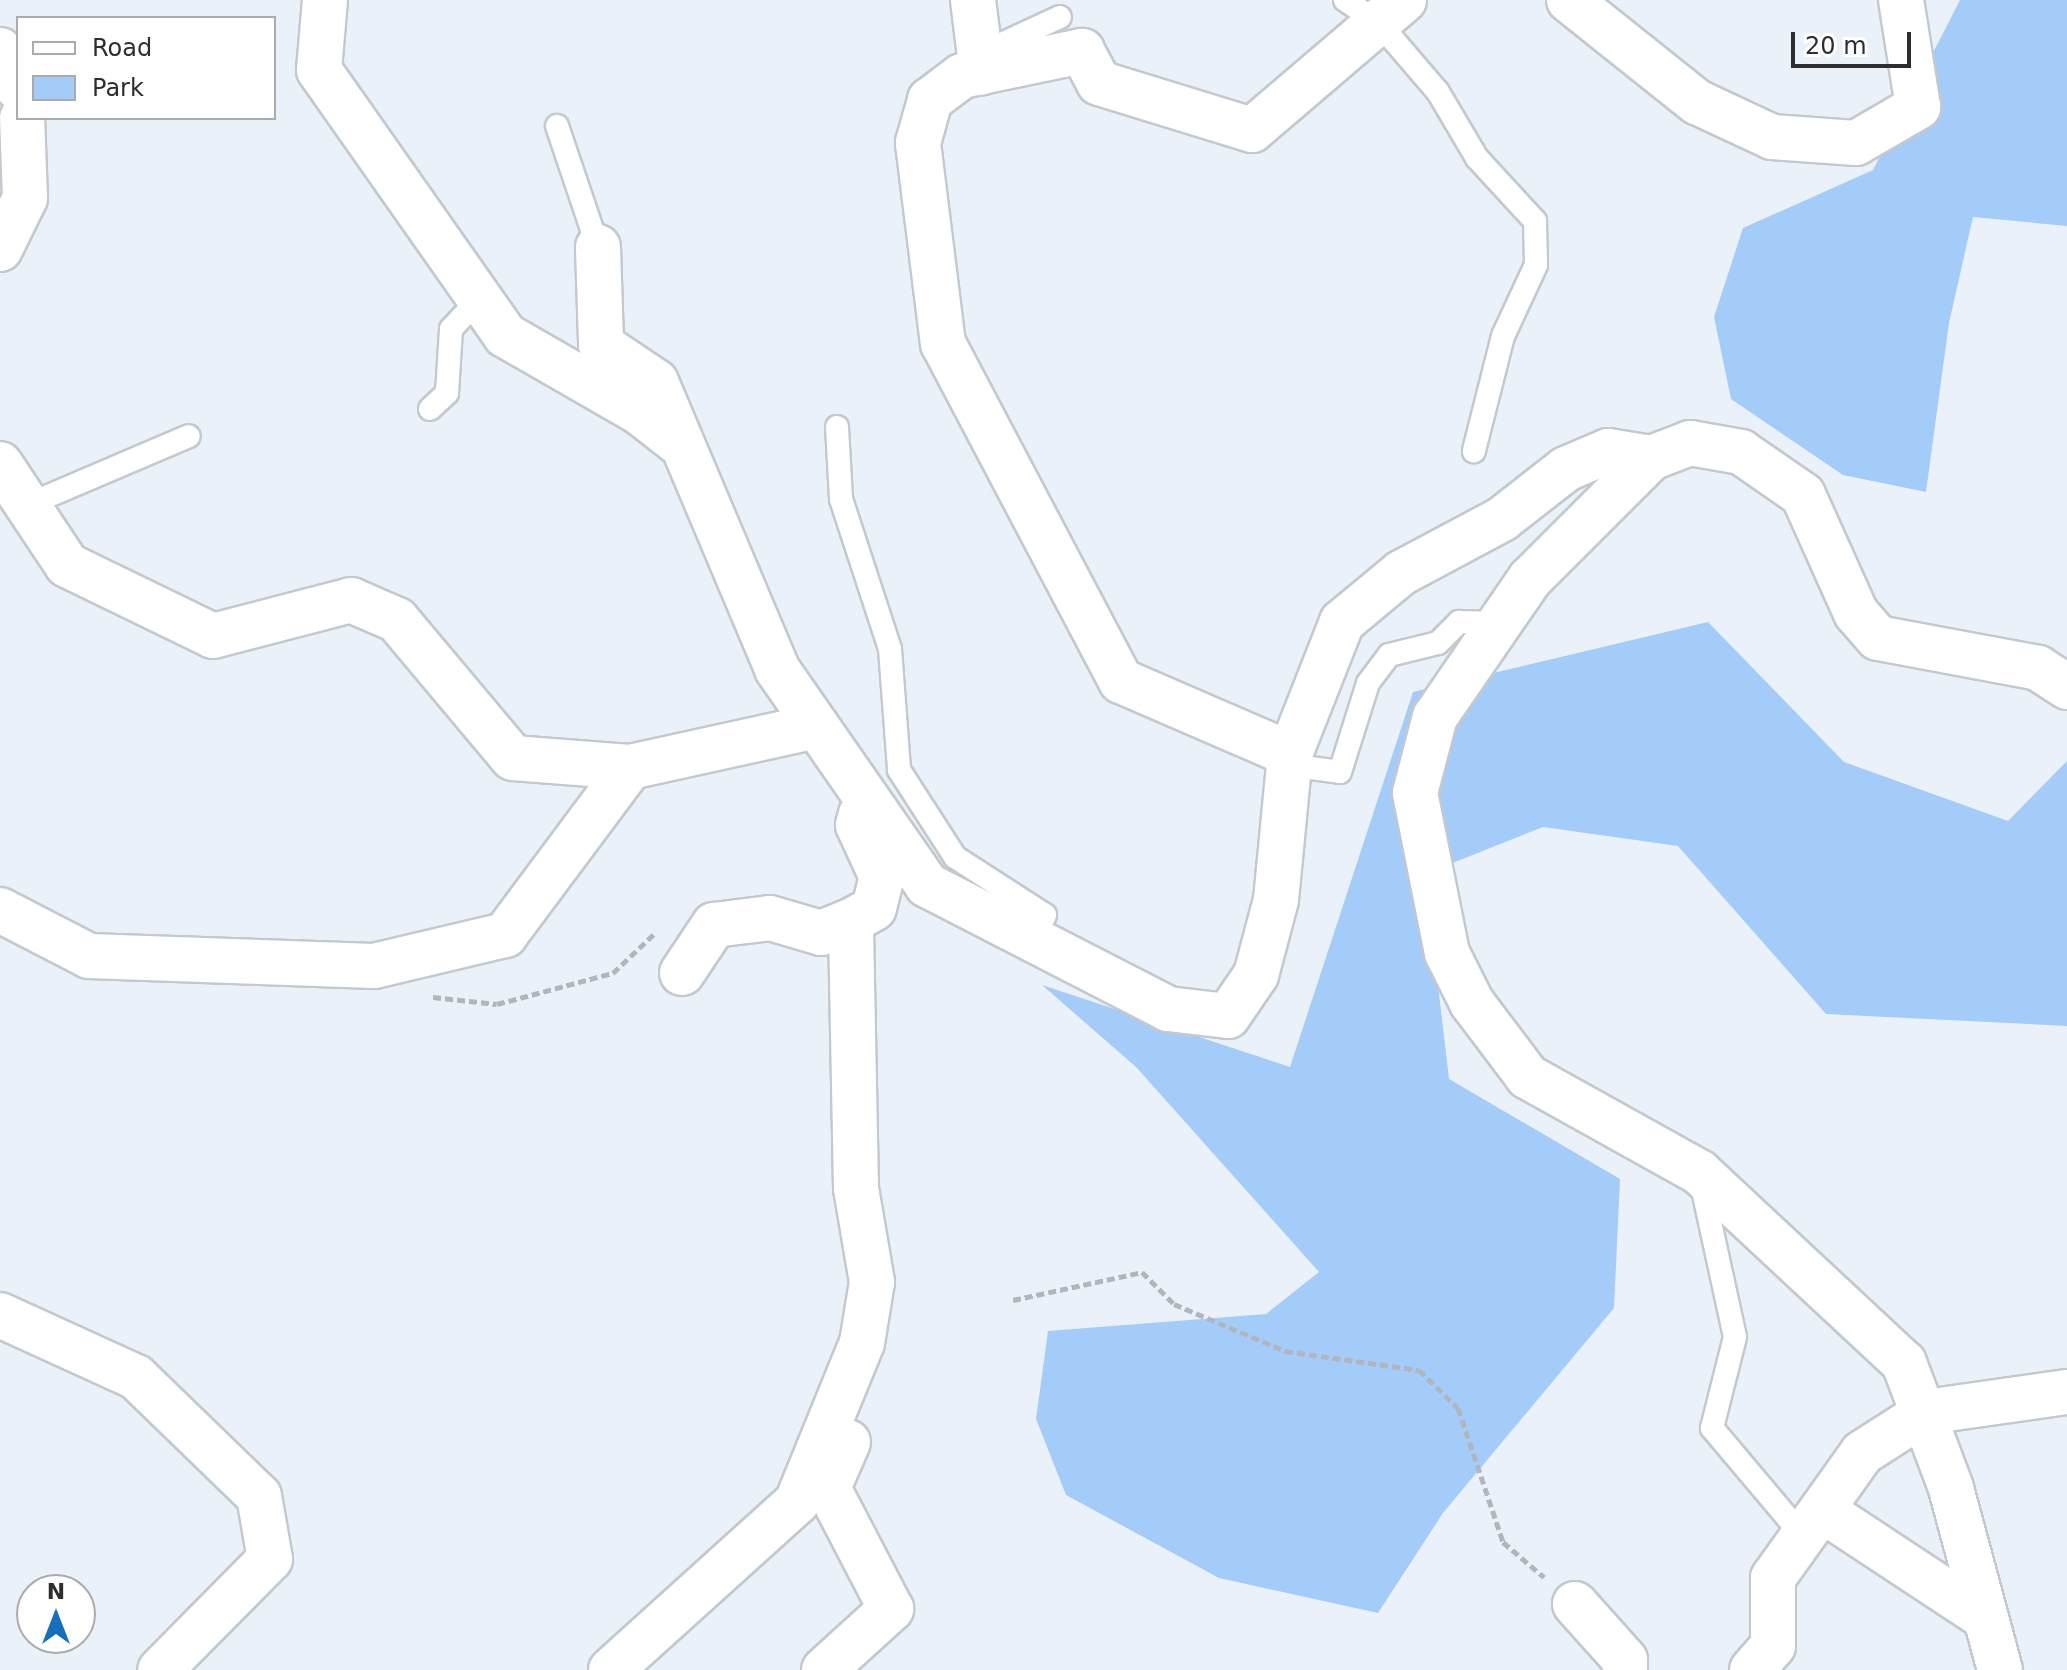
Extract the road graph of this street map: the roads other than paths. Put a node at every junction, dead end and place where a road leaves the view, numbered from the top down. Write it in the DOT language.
graph roads {
  1 [pos="325,0"];
  2 [pos="973,0"];
  3 [pos="1569,0"];
  4 [pos="1901,0"];
  5 [pos="1376,7"];
  6 [pos="1060,17"];
  7 [pos="0,50"];
  8 [pos="981,63"];
  9 [pos="16,84"];
  10 [pos="22,120"];
  11 [pos="557,126"];
  12 [pos="598,247"];
  13 [pos="0,249"];
  14 [pos="481,297"];
  15 [pos="430,409"];
  16 [pos="837,427"];
  17 [pos="189,436"];
  18 [pos="684,448"];
  19 [pos="1474,451"];
  20 [pos="1651,458"];
  21 [pos="0,464"];
  22 [pos="25,506"];
  23 [pos="1499,623"];
  24 [pos="2067,687"];
  25 [pos="817,726"];
  26 [pos="1289,759"];
  27 [pos="630,767"];
  28 [pos="865,796"];
  29 [pos="0,910"];
  30 [pos="851,921"];
  31 [pos="1033,939"];
  32 [pos="682,973"];
  33 [pos="1699,1172"];
  34 [pos="0,1315"];
  35 [pos="865,1324"];
  36 [pos="2067,1392"];
  37 [pos="1926,1412"];
  38 [pos="1812,1523"];
  39 [pos="1575,1604"];
  40 [pos="1981,1615"];
  41 [pos="160,1670"];
  42 [pos="611,1670"];
  43 [pos="824,1670"];
  44 [pos="1625,1670"];
  45 [pos="1752,1670"];
  46 [pos="2000,1670"];
  1 -- 14 [label="street"];
  2 -- 8 [label="street"];
  3 -- 4 [label="street"];
  5 -- 8 [label="street"];
  5 -- 19 [label="lane"];
  6 -- 8 [label="lane"];
  7 -- 9 [label="street"];
  8 -- 26 [label="street"];
  10 -- 13 [label="street"];
  11 -- 12 [label="lane"];
  12 -- 18 [label="street"];
  14 -- 15 [label="lane"];
  14 -- 18 [label="street"];
  16 -- 31 [label="lane"];
  17 -- 22 [label="lane"];
  18 -- 25 [label="street"];
  20 -- 23 [label="street"];
  20 -- 24 [label="street"];
  20 -- 26 [label="street"];
  21 -- 22 [label="street"];
  22 -- 27 [label="street"];
  23 -- 26 [label="lane"];
  23 -- 33 [label="street"];
  25 -- 27 [label="street"];
  25 -- 28 [label="street"];
  26 -- 31 [label="street"];
  27 -- 29 [label="street"];
  28 -- 30 [label="street"];
  28 -- 31 [label="street"];
  30 -- 32 [label="street"];
  30 -- 35 [label="street"];
  33 -- 37 [label="street"];
  33 -- 38 [label="lane"];
  34 -- 41 [label="street"];
  35 -- 42 [label="street"];
  35 -- 43 [label="street"];
  36 -- 37 [label="street"];
  37 -- 38 [label="street"];
  37 -- 40 [label="street"];
  38 -- 40 [label="street"];
  38 -- 45 [label="street"];
  39 -- 44 [label="street"];
  40 -- 46 [label="street"];
}
